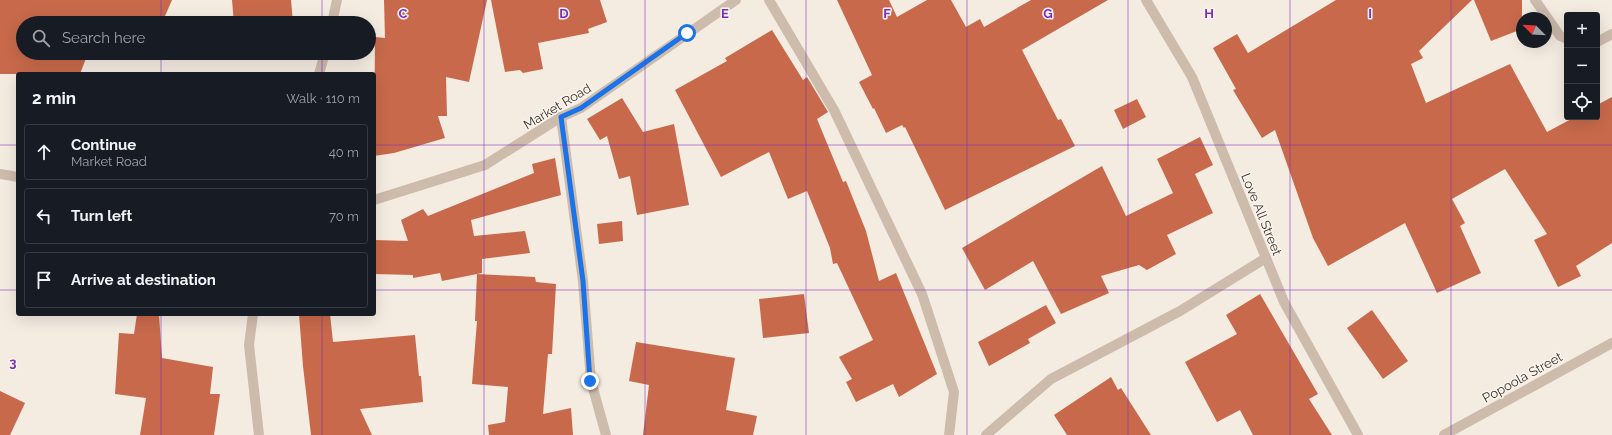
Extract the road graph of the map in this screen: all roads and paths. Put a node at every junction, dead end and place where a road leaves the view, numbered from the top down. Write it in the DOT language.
graph roads {
  1 [pos="337,0"];
  2 [pos="736,0"];
  3 [pos="768,0"];
  4 [pos="1146,0"];
  5 [pos="1535,0"];
  6 [pos="334,16"];
  7 [pos="1612,34"];
  8 [pos="1564,38"];
  9 [pos="1600,40"];
  10 [pos="323,60"];
  11 [pos="320,72"];
  12 [pos="561,117"];
  13 [pos="0,174"];
  14 [pos="16,177"];
  15 [pos="376,199"];
  16 [pos="1266,258"];
  17 [pos="253,316"];
  18 [pos="1612,343"];
  19 [pos="259,435"];
  20 [pos="606,435"];
  21 [pos="949,435"];
  22 [pos="986,435"];
  23 [pos="1358,435"];
  24 [pos="1444,435"];
  1 -- 6 [label="street"];
  2 -- 12 [label="street, Market Road"];
  3 -- 21 [label="street"];
  4 -- 16 [label="street, Love All Street"];
  5 -- 8 [label="street"];
  7 -- 9 [label="street"];
  10 -- 11 [label="street"];
  12 -- 15 [label="street, Market Road"];
  12 -- 20 [label="street"];
  13 -- 14 [label="street"];
  16 -- 22 [label="street"];
  16 -- 23 [label="street, Love All Street"];
  17 -- 19 [label="street"];
  18 -- 24 [label="street, Popoola Street"];
}
